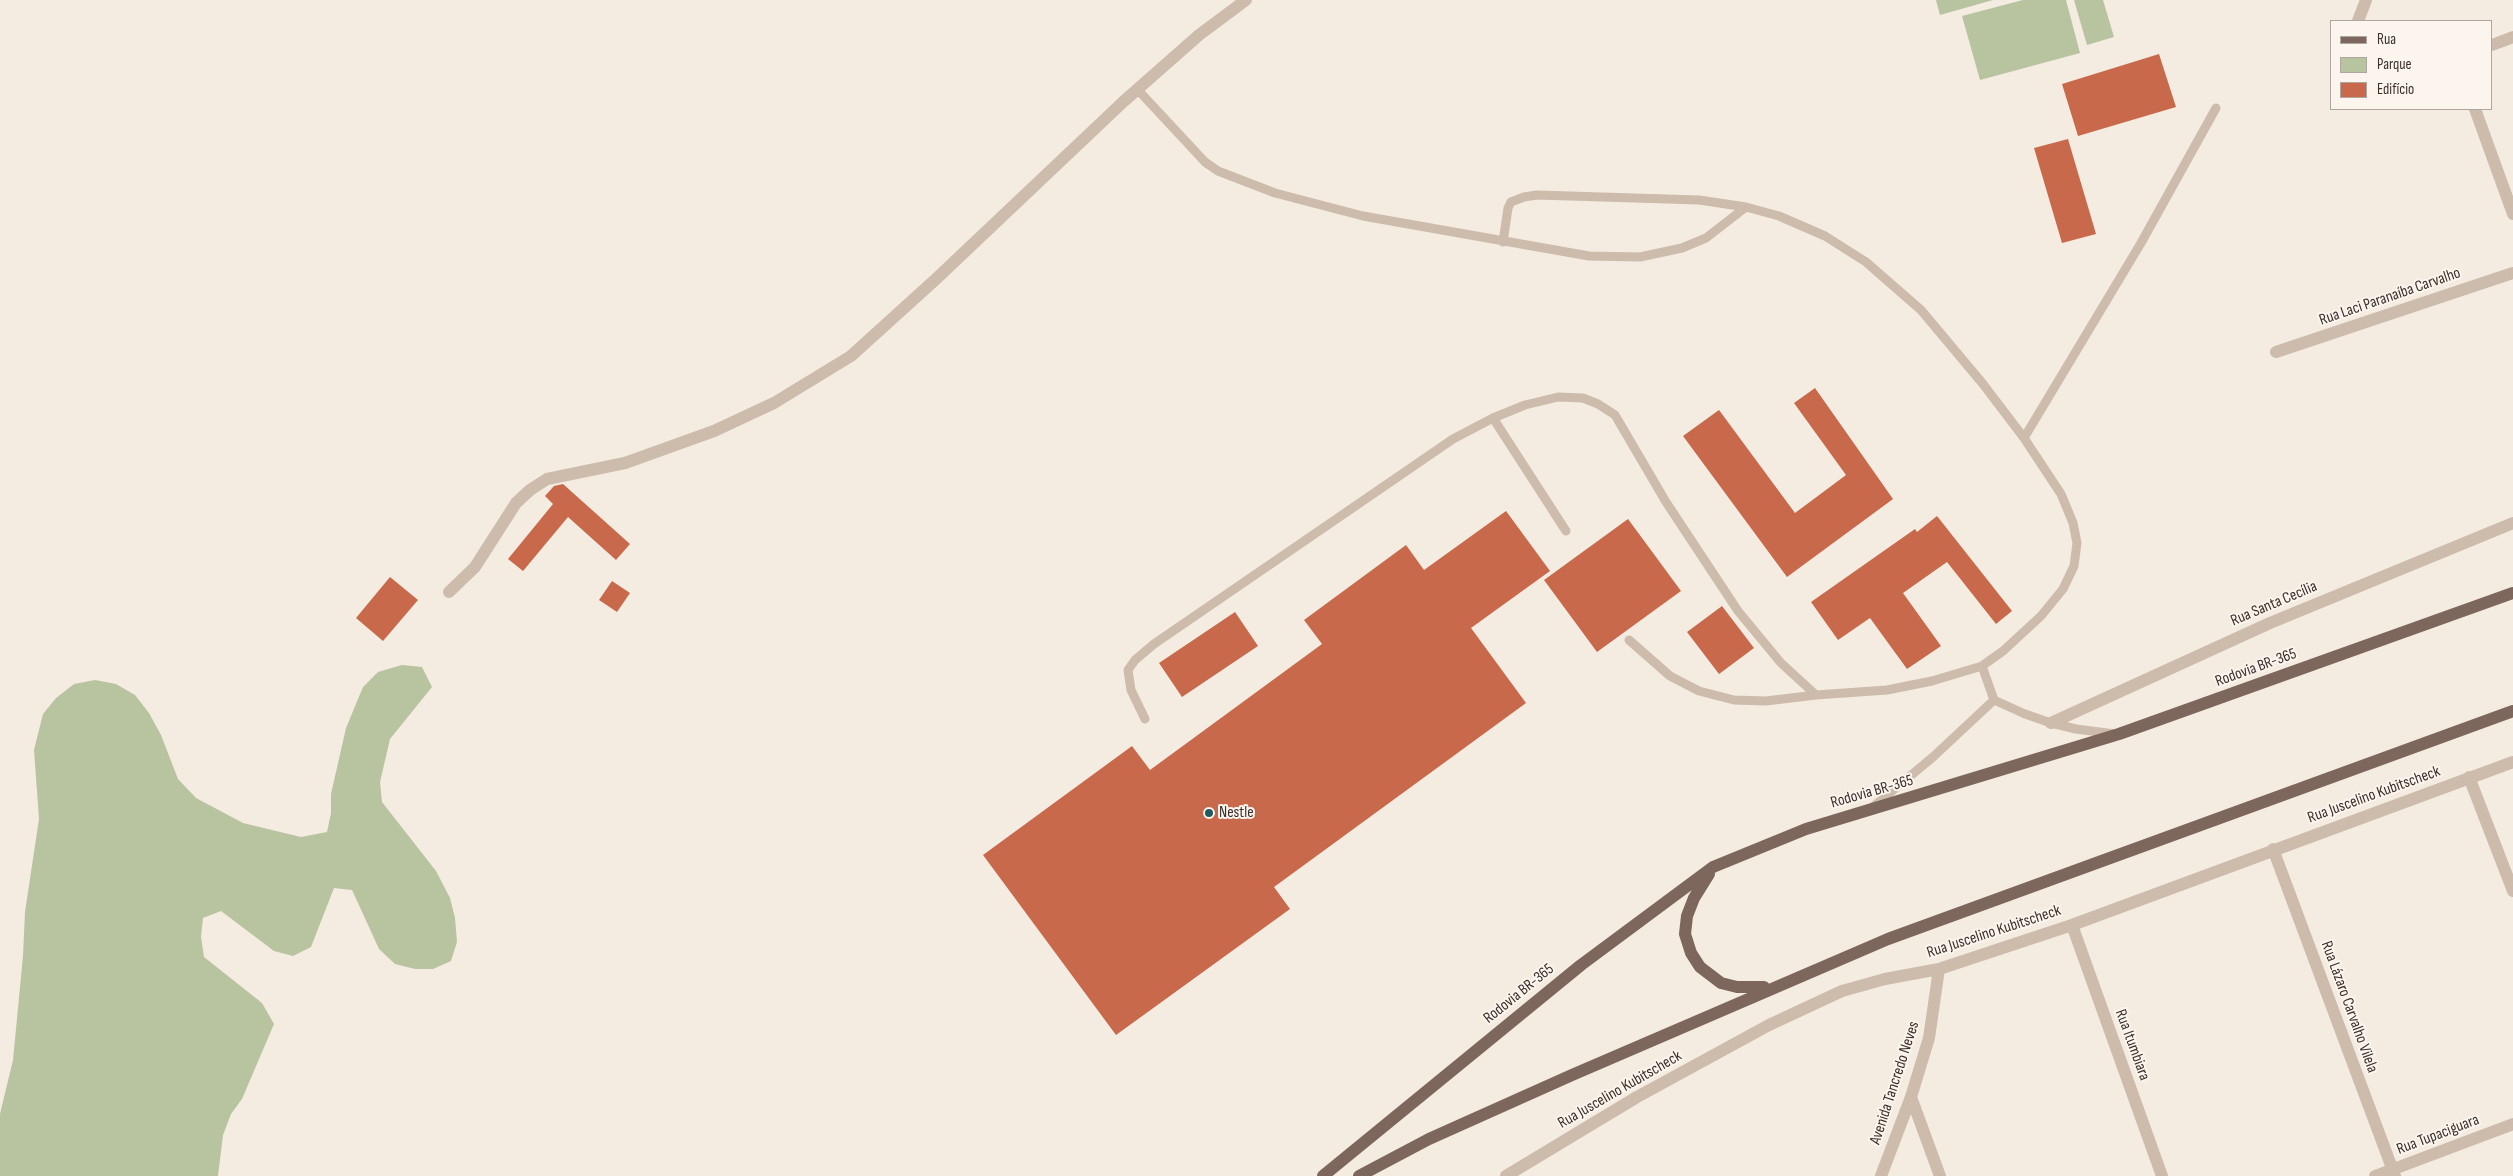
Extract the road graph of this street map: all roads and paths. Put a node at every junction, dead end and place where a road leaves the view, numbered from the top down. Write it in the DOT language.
graph roads {
  1 [pos="1246,0"];
  2 [pos="2366,0"];
  3 [pos="2358,20"];
  4 [pos="2513,38"];
  5 [pos="2493,45"];
  6 [pos="1138,90"];
  7 [pos="2216,108"];
  8 [pos="2475,110"];
  9 [pos="1746,207"];
  10 [pos="2513,214"];
  11 [pos="1504,242"];
  12 [pos="2513,273"];
  13 [pos="2276,352"];
  14 [pos="1493,418"];
  15 [pos="2024,438"];
  16 [pos="2513,522"];
  17 [pos="1566,531"];
  18 [pos="449,592"];
  19 [pos="2513,593"];
  20 [pos="1629,640"];
  21 [pos="1982,666"];
  22 [pos="1816,695"];
  23 [pos="1994,700"];
  24 [pos="2513,711"];
  25 [pos="1145,719"];
  26 [pos="2051,722"];
  27 [pos="2119,734"];
  28 [pos="2513,762"];
  29 [pos="2470,777"];
  30 [pos="1870,809"];
  31 [pos="2273,850"];
  32 [pos="1713,867"];
  33 [pos="2513,891"];
  34 [pos="2072,925"];
  35 [pos="1939,969"];
  36 [pos="1774,986"];
  37 [pos="1911,1098"];
  38 [pos="2513,1124"];
  39 [pos="2394,1173"];
  40 [pos="1323,1176"];
  41 [pos="1360,1176"];
  42 [pos="1506,1176"];
  43 [pos="1881,1176"];
  44 [pos="1940,1176"];
  45 [pos="2162,1176"];
  46 [pos="2375,1176"];
  1 -- 6 [label="street"];
  2 -- 3 [label="street"];
  4 -- 5 [label="street"];
  6 -- 11 [label="lane"];
  6 -- 18 [label="street"];
  7 -- 15 [label="lane"];
  8 -- 10 [label="street"];
  9 -- 11 [label="lane"];
  9 -- 11 [label="lane"];
  9 -- 15 [label="lane"];
  12 -- 13 [label="street, Rua Laci Paranaíba Carvalho"];
  14 -- 17 [label="lane"];
  14 -- 22 [label="lane"];
  14 -- 25 [label="lane"];
  15 -- 21 [label="lane"];
  16 -- 26 [label="street, Rua Santa Cecília"];
  19 -- 27 [label="main road, Rodovia BR-365"];
  20 -- 22 [label="lane"];
  21 -- 22 [label="lane"];
  21 -- 23 [label="lane"];
  23 -- 26 [label="lane"];
  23 -- 30 [label="lane"];
  24 -- 36 [label="main road"];
  26 -- 27 [label="lane"];
  27 -- 30 [label="main road, Rodovia BR-365"];
  28 -- 29 [label="street, Rua Juscelino Kubitscheck"];
  29 -- 31 [label="street, Rua Juscelino Kubitscheck"];
  29 -- 33 [label="street"];
  30 -- 32 [label="main road, Rodovia BR-365"];
  31 -- 34 [label="street, Rua Juscelino Kubitscheck"];
  31 -- 39 [label="street, Rua Lázaro Carvalho Vilela"];
  32 -- 36 [label="main road"];
  32 -- 40 [label="main road, Rodovia BR-365"];
  34 -- 35 [label="street, Rua Juscelino Kubitscheck"];
  34 -- 45 [label="street, Rua Itumbiara"];
  35 -- 37 [label="street, Avenida Tancredo Neves"];
  35 -- 42 [label="street, Rua Juscelino Kubitscheck"];
  36 -- 41 [label="main road"];
  37 -- 43 [label="street, Avenida Tancredo Neves"];
  37 -- 44 [label="street"];
  38 -- 39 [label="street, Rua Tupaciguara"];
  39 -- 46 [label="street, Rua Tupaciguara"];
}
